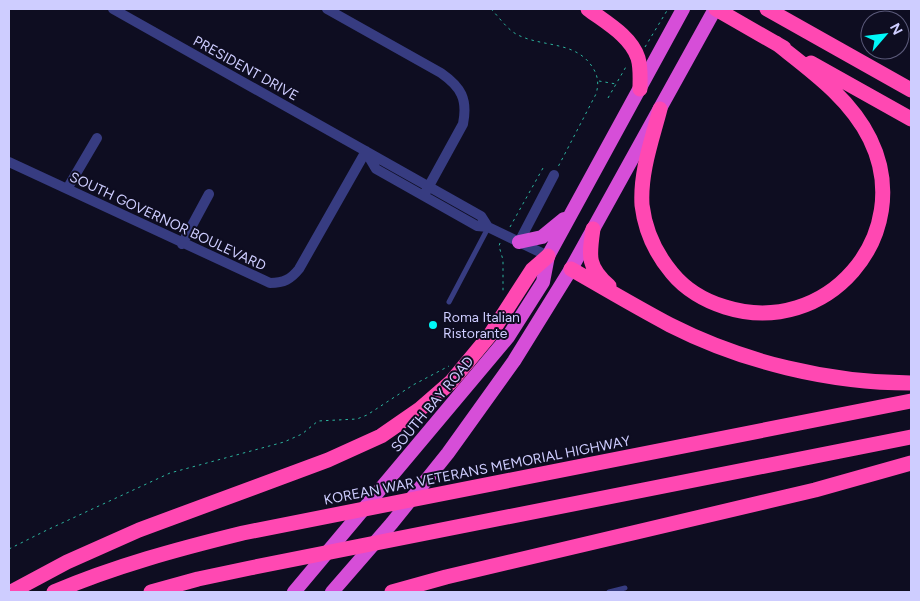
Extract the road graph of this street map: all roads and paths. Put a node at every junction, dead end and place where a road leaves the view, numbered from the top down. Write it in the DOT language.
graph roads {
  1 [pos="113,9"];
  2 [pos="327,9"];
  3 [pos="492,9"];
  4 [pos="588,9"];
  5 [pos="683,9"];
  6 [pos="716,9"];
  7 [pos="767,9"];
  8 [pos="776,43"];
  9 [pos="598,80"];
  10 [pos="616,84"];
  11 [pos="640,89"];
  12 [pos="911,90"];
  13 [pos="660,109"];
  14 [pos="911,119"];
  15 [pos="97,138"];
  16 [pos="366,151"];
  17 [pos="9,162"];
  18 [pos="554,175"];
  19 [pos="67,189"];
  20 [pos="426,191"];
  21 [pos="209,194"];
  22 [pos="572,212"];
  23 [pos="510,226"];
  24 [pos="488,227"];
  25 [pos="593,229"];
  26 [pos="519,242"];
  27 [pos="182,244"];
  28 [pos="499,246"];
  29 [pos="548,256"];
  30 [pos="570,269"];
  31 [pos="502,298"];
  32 [pos="628,301"];
  33 [pos="449,302"];
  34 [pos="450,365"];
  35 [pos="911,383"];
  36 [pos="911,401"];
  37 [pos="911,437"];
  38 [pos="911,463"];
  39 [pos="9,550"];
  40 [pos="625,588"];
  41 [pos="11,592"];
  42 [pos="54,592"];
  43 [pos="151,592"];
  44 [pos="294,592"];
  45 [pos="332,592"];
  46 [pos="392,592"];
  47 [pos="609,592"];
  1 -- 16 [label="street, PRESIDENT DRIVE"];
  2 -- 20 [label="street"];
  3 -- 9 [label="path"];
  4 -- 11 [label="highway"];
  5 -- 11 [label="highway, SOUTH BAY ROAD"];
  6 -- 8 [label="highway"];
  6 -- 13 [label="highway"];
  7 -- 12 [label="highway"];
  8 -- 13 [label="highway"];
  8 -- 14 [label="highway"];
  9 -- 10 [label="path"];
  9 -- 18 [label="path"];
  11 -- 22 [label="highway, SOUTH BAY ROAD"];
  13 -- 25 [label="highway"];
  15 -- 19 [label="street"];
  16 -- 20 [label="street, PRESIDENT DRIVE"];
  16 -- 27 [label="street, SOUTH GOVERNOR BOULEVARD"];
  17 -- 19 [label="street, SOUTH GOVERNOR BOULEVARD"];
  18 -- 23 [label="path"];
  18 -- 26 [label="street"];
  19 -- 27 [label="street, SOUTH GOVERNOR BOULEVARD"];
  20 -- 24 [label="street, PRESIDENT DRIVE"];
  21 -- 27 [label="street"];
  22 -- 26 [label="highway"];
  22 -- 29 [label="highway, SOUTH BAY ROAD"];
  24 -- 26 [label="street, PRESIDENT DRIVE"];
  24 -- 33 [label="lane"];
  25 -- 30 [label="highway"];
  25 -- 32 [label="highway"];
  26 -- 29 [label="street, PRESIDENT DRIVE"];
  28 -- 31 [label="path"];
  29 -- 30 [label="highway"];
  29 -- 41 [label="highway"];
  29 -- 44 [label="highway, SOUTH BAY ROAD"];
  30 -- 32 [label="highway"];
  30 -- 45 [label="highway"];
  32 -- 35 [label="highway"];
  34 -- 39 [label="path"];
  36 -- 42 [label="highway, KOREAN WAR VETERANS MEMORIAL HIGHWAY"];
  37 -- 43 [label="highway"];
  38 -- 46 [label="highway"];
  40 -- 47 [label="lane"];
}
